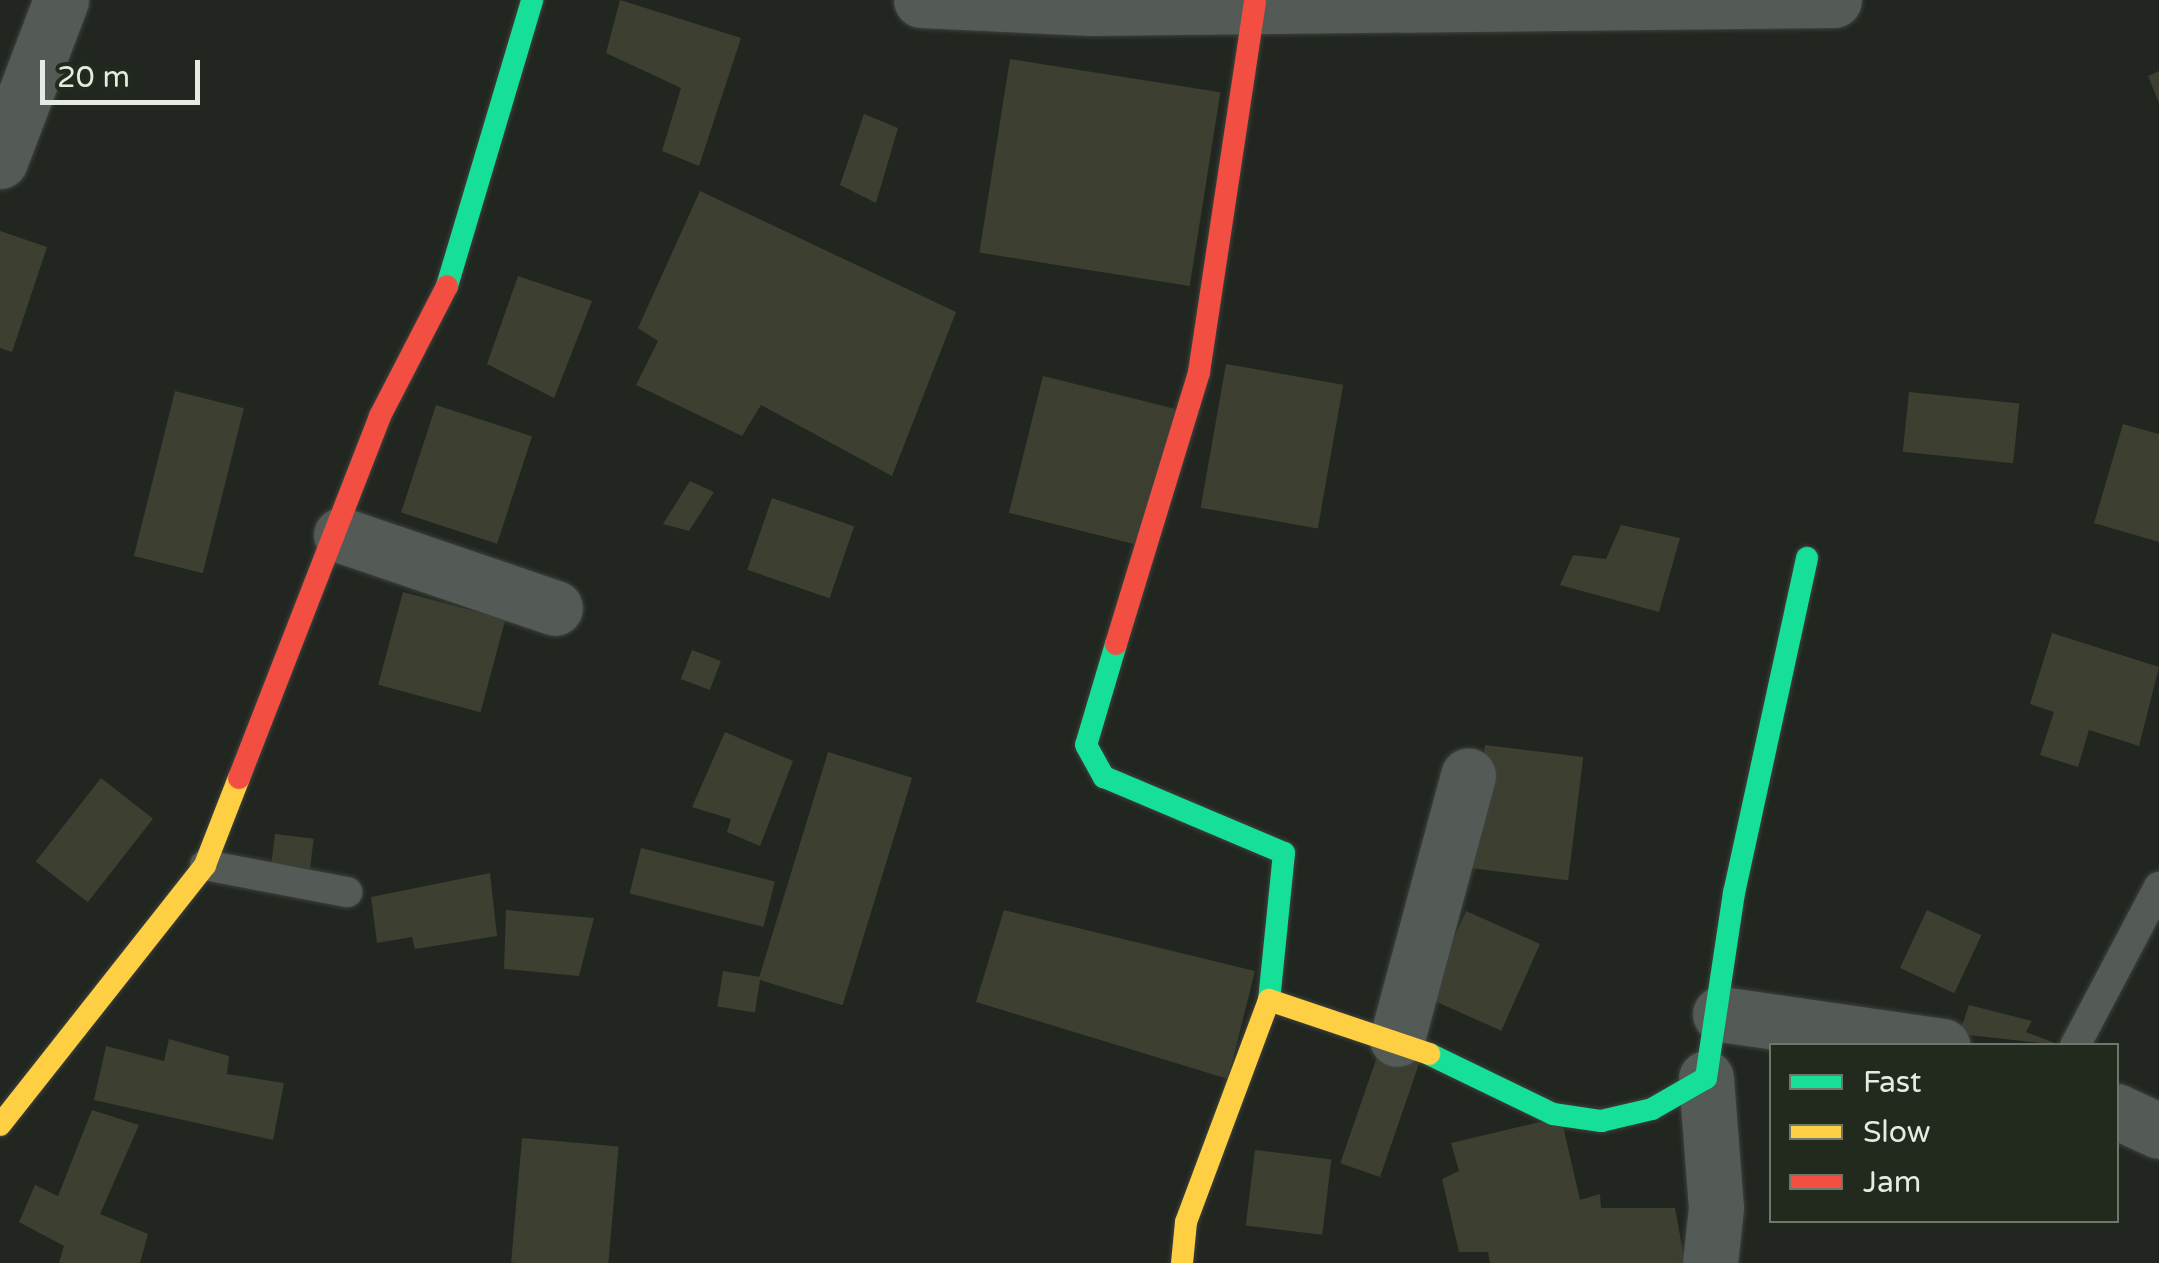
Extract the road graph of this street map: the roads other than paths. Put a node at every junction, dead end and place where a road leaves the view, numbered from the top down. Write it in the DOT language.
graph roads {
  1 [pos="61,0"];
  2 [pos="532,0"];
  3 [pos="921,0"];
  4 [pos="1834,0"];
  5 [pos="1255,2"];
  6 [pos="0,161"];
  7 [pos="341,534"];
  8 [pos="1807,558"];
  9 [pos="555,608"];
  10 [pos="1468,775"];
  11 [pos="205,865"];
  12 [pos="2159,886"];
  13 [pos="347,892"];
  14 [pos="1269,1000"];
  15 [pos="1720,1014"];
  16 [pos="1397,1039"];
  17 [pos="1923,1043"];
  18 [pos="2077,1043"];
  19 [pos="1706,1078"];
  20 [pos="2119,1112"];
  21 [pos="0,1125"];
  22 [pos="2159,1132"];
  23 [pos="1182,1263"];
  24 [pos="1710,1263"];
  1 -- 6 [label="street"];
  2 -- 7 [label="street"];
  3 -- 5 [label="street"];
  4 -- 5 [label="street"];
  5 -- 14 [label="street"];
  7 -- 9 [label="street"];
  7 -- 11 [label="street"];
  8 -- 15 [label="street"];
  10 -- 16 [label="street"];
  11 -- 13 [label="lane"];
  11 -- 21 [label="street"];
  12 -- 18 [label="lane"];
  14 -- 16 [label="street"];
  14 -- 23 [label="street"];
  15 -- 17 [label="street"];
  15 -- 19 [label="street"];
  16 -- 19 [label="street"];
  19 -- 24 [label="street"];
  20 -- 22 [label="street"];
}
